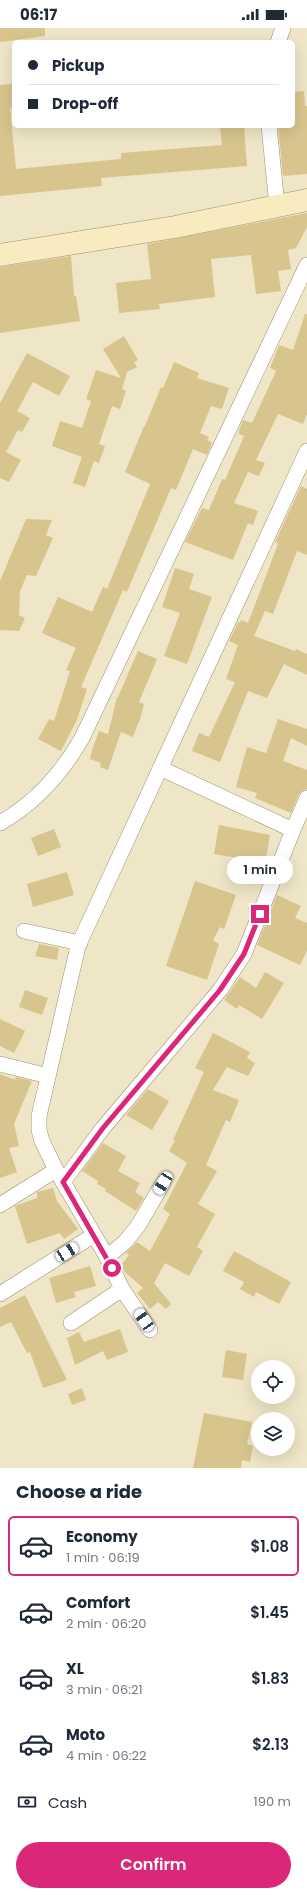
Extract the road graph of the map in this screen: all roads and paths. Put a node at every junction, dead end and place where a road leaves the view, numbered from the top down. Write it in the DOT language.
graph roads {
  1 [pos="283,28"];
  2 [pos="279,40"];
  3 [pos="269,128"];
  4 [pos="307,200"];
  5 [pos="271,207"];
  6 [pos="0,241"];
  7 [pos="0,255"];
  8 [pos="307,265"];
  9 [pos="307,451"];
  10 [pos="160,768"];
  11 [pos="307,798"];
  12 [pos="0,823"];
  13 [pos="293,830"];
  14 [pos="24,931"];
  15 [pos="80,943"];
  16 [pos="0,1064"];
  17 [pos="48,1076"];
  18 [pos="59,1176"];
  19 [pos="163,1183"];
  20 [pos="0,1205"];
  21 [pos="94,1235"];
  22 [pos="107,1257"];
  23 [pos="122,1288"];
  24 [pos="0,1294"];
  25 [pos="71,1324"];
  26 [pos="150,1330"];
  1 -- 2 [label="street"];
  3 -- 5 [label="street"];
  4 -- 5 [label="main road"];
  5 -- 6 [label="main road"];
  5 -- 7 [label="main road"];
  8 -- 12 [label="street"];
  9 -- 10 [label="street"];
  10 -- 13 [label="street"];
  10 -- 15 [label="street"];
  11 -- 13 [label="street"];
  13 -- 18 [label="street"];
  14 -- 15 [label="street"];
  15 -- 17 [label="street"];
  16 -- 17 [label="street"];
  17 -- 18 [label="street"];
  18 -- 20 [label="street"];
  18 -- 21 [label="street"];
  19 -- 22 [label="street"];
  21 -- 22 [label="street"];
  21 -- 24 [label="street"];
  22 -- 23 [label="street"];
  23 -- 25 [label="street"];
  23 -- 26 [label="street"];
}
